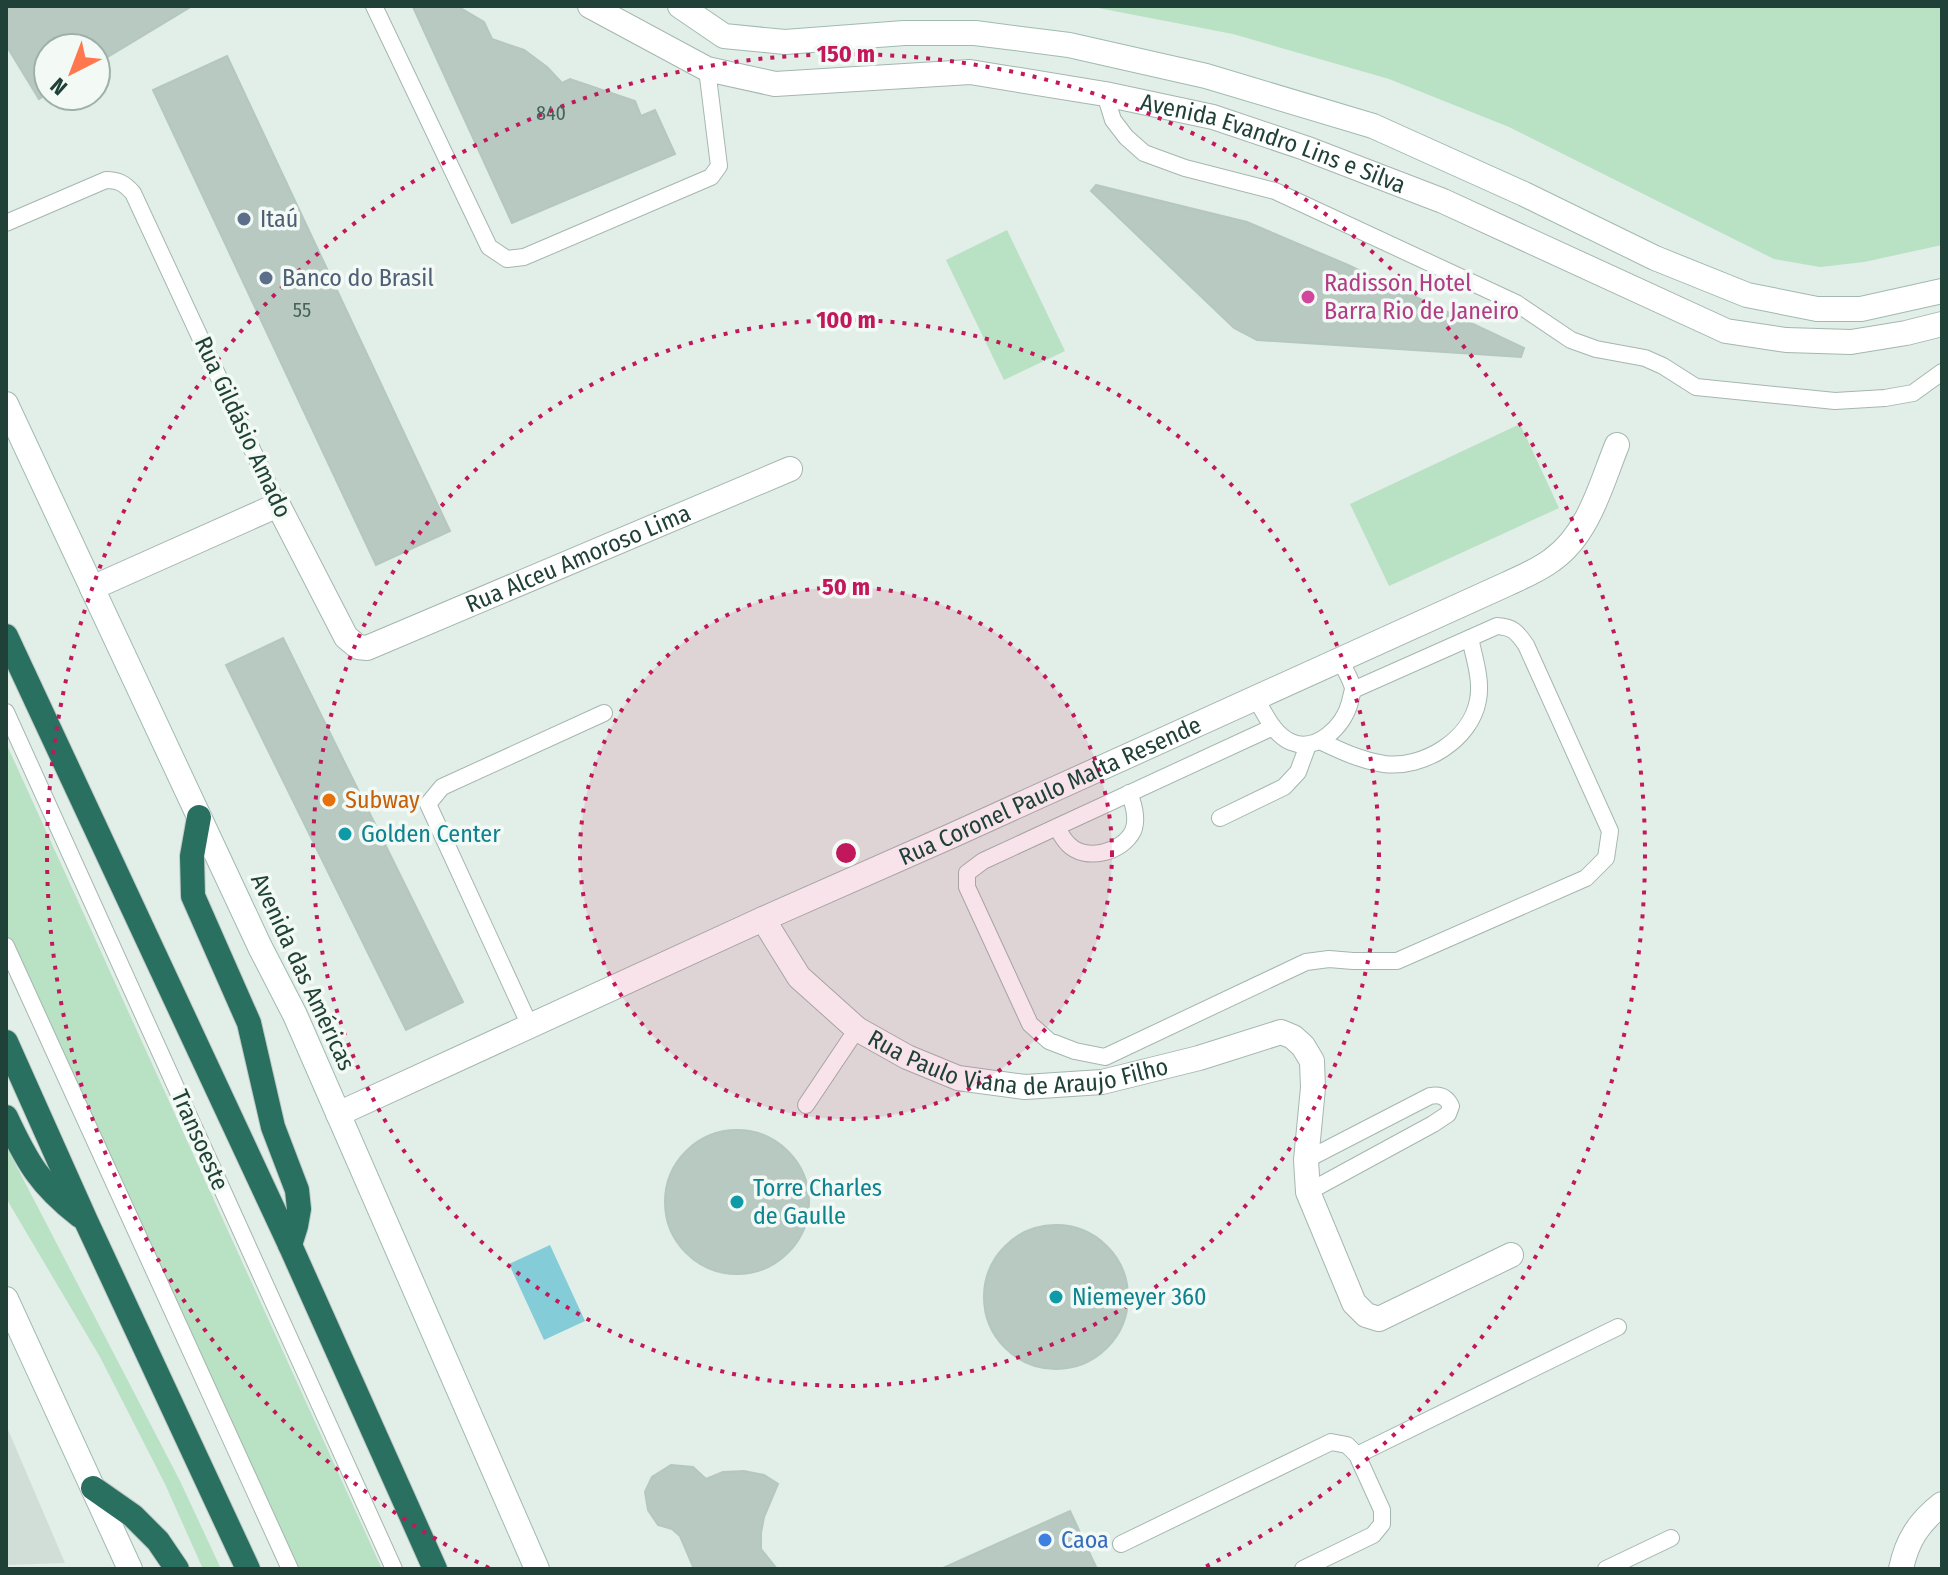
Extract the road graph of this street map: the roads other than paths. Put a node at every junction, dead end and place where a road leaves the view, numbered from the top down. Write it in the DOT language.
graph roads {
  1 [pos="374,6"];
  2 [pos="590,6"];
  3 [pos="680,6"];
  4 [pos="707,69"];
  5 [pos="1105,94"];
  6 [pos="6,223"];
  7 [pos="1942,291"];
  8 [pos="1942,324"];
  9 [pos="1942,372"];
  10 [pos="6,404"];
  11 [pos="1617,445"];
  12 [pos="790,469"];
  13 [pos="278,505"];
  14 [pos="92,588"];
  15 [pos="6,636"];
  16 [pos="1470,638"];
  17 [pos="367,648"];
  18 [pos="1341,661"];
  19 [pos="1353,690"];
  20 [pos="1256,699"];
  21 [pos="6,712"];
  22 [pos="604,713"];
  23 [pos="1273,727"];
  24 [pos="1314,743"];
  25 [pos="1129,793"];
  26 [pos="199,817"];
  27 [pos="1220,818"];
  28 [pos="1057,828"];
  29 [pos="763,919"];
  30 [pos="6,946"];
  31 [pos="530,1026"];
  32 [pos="857,1029"];
  33 [pos="6,1042"];
  34 [pos="806,1105"];
  35 [pos="338,1114"];
  36 [pos="6,1117"];
  37 [pos="1306,1160"];
  38 [pos="1308,1192"];
  39 [pos="86,1221"];
  40 [pos="290,1245"];
  41 [pos="1511,1255"];
  42 [pos="6,1299"];
  43 [pos="1618,1327"];
  44 [pos="1357,1455"];
  45 [pos="93,1488"];
  46 [pos="1942,1504"];
  47 [pos="1671,1538"];
  48 [pos="1121,1544"];
  49 [pos="130,1569"];
  50 [pos="177,1569"];
  51 [pos="248,1569"];
  52 [pos="290,1569"];
  53 [pos="394,1569"];
  54 [pos="435,1569"];
  55 [pos="537,1569"];
  56 [pos="1303,1569"];
  57 [pos="1606,1569"];
  58 [pos="1901,1569"];
  1 -- 4 [label="lane"];
  2 -- 4 [label="street, Avenida Evandro Lins e Silva"];
  3 -- 7 [label="street, Avenida Evandro Lins e Silva"];
  4 -- 5 [label="street, Avenida Evandro Lins e Silva"];
  5 -- 8 [label="street, Avenida Evandro Lins e Silva"];
  5 -- 9 [label="lane"];
  6 -- 13 [label="lane, Rua Gildásio Amado"];
  10 -- 14 [label="street, Avenida das Américas"];
  11 -- 18 [label="street, Rua Coronel Paulo Malta Resende"];
  12 -- 17 [label="street, Rua Alceu Amoroso Lima"];
  13 -- 14 [label="street"];
  13 -- 17 [label="street, Rua Gildásio Amado"];
  14 -- 26 [label="street, Avenida das Américas"];
  15 -- 40 [label="highway"];
  16 -- 19 [label="lane"];
  16 -- 24 [label="lane"];
  16 -- 28 [label="lane"];
  18 -- 19 [label="lane"];
  18 -- 20 [label="street, Rua Coronel Paulo Malta Resende"];
  19 -- 24 [label="lane"];
  20 -- 23 [label="lane"];
  20 -- 29 [label="street, Rua Coronel Paulo Malta Resende"];
  21 -- 53 [label="lane, Transoeste"];
  22 -- 31 [label="lane"];
  23 -- 24 [label="lane"];
  23 -- 25 [label="lane"];
  24 -- 27 [label="lane"];
  25 -- 28 [label="lane"];
  25 -- 28 [label="lane"];
  26 -- 35 [label="street, Avenida das Américas"];
  26 -- 40 [label="highway"];
  29 -- 31 [label="street, Rua Coronel Paulo Malta Resende"];
  29 -- 32 [label="street, Rua Paulo Viana de Araujo Filho"];
  30 -- 52 [label="lane"];
  31 -- 35 [label="street, Rua Coronel Paulo Malta Resende"];
  32 -- 34 [label="lane"];
  32 -- 37 [label="street, Rua Paulo Viana de Araujo Filho"];
  33 -- 39 [label="highway"];
  35 -- 55 [label="street, Avenida das Américas"];
  36 -- 39 [label="highway"];
  37 -- 38 [label="street"];
  37 -- 38 [label="lane"];
  38 -- 41 [label="street"];
  39 -- 51 [label="highway"];
  40 -- 54 [label="highway"];
  42 -- 45 [label="street"];
  43 -- 44 [label="lane"];
  44 -- 48 [label="lane"];
  44 -- 56 [label="lane"];
  45 -- 49 [label="street"];
  45 -- 50 [label="highway"];
  46 -- 58 [label="street"];
  47 -- 57 [label="lane"];
}
